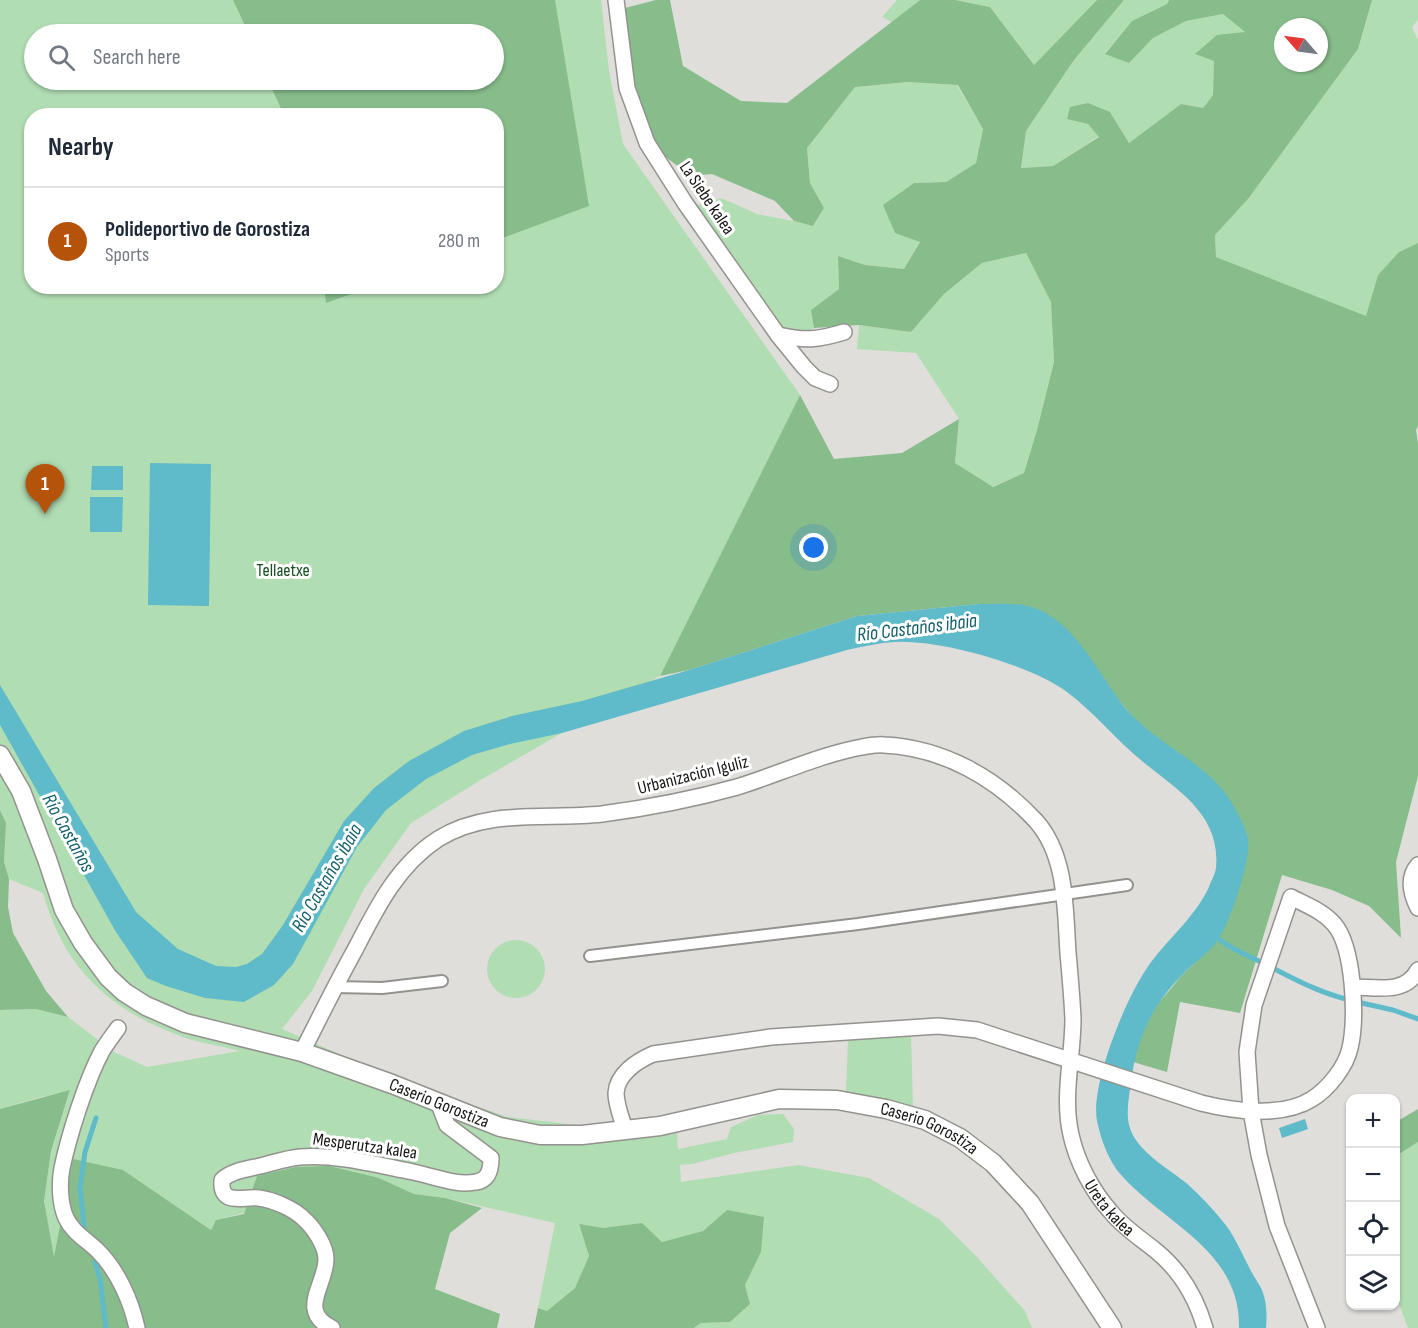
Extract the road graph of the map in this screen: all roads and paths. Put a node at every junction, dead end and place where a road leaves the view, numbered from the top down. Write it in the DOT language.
graph roads {
  1 [pos="616,0"];
  2 [pos="844,332"];
  3 [pos="778,335"];
  4 [pos="830,384"];
  5 [pos="0,755"];
  6 [pos="1418,865"];
  7 [pos="1127,885"];
  8 [pos="1064,894"];
  9 [pos="1418,908"];
  10 [pos="591,956"];
  11 [pos="1418,970"];
  12 [pos="442,981"];
  13 [pos="335,987"];
  14 [pos="1353,987"];
  15 [pos="118,1028"];
  16 [pos="302,1052"];
  17 [pos="1068,1061"];
  18 [pos="438,1102"];
  19 [pos="1251,1111"];
  20 [pos="625,1130"];
  21 [pos="137,1328"];
  22 [pos="332,1328"];
  23 [pos="1112,1328"];
  24 [pos="1205,1328"];
  25 [pos="1317,1328"];
  1 -- 3 [label="street, La Siebe kalea"];
  2 -- 3 [label="street"];
  3 -- 4 [label="street, La Siebe kalea"];
  5 -- 16 [label="street, Caserio Gorostiza"];
  6 -- 9 [label="street"];
  7 -- 8 [label="street"];
  8 -- 10 [label="street"];
  8 -- 13 [label="street, Urbanización Iguliz"];
  8 -- 17 [label="street, Urbanización Iguliz"];
  11 -- 14 [label="street"];
  12 -- 13 [label="street"];
  13 -- 16 [label="street, Urbanización Iguliz"];
  14 -- 19 [label="street"];
  14 -- 19 [label="street"];
  15 -- 21 [label="street"];
  16 -- 18 [label="street, Caserio Gorostiza"];
  17 -- 19 [label="street"];
  17 -- 20 [label="street"];
  17 -- 24 [label="street, Ureta kalea"];
  18 -- 20 [label="street, Caserio Gorostiza"];
  18 -- 22 [label="street, Mesperutza kalea"];
  19 -- 25 [label="street"];
  20 -- 23 [label="street, Caserio Gorostiza"];
}
